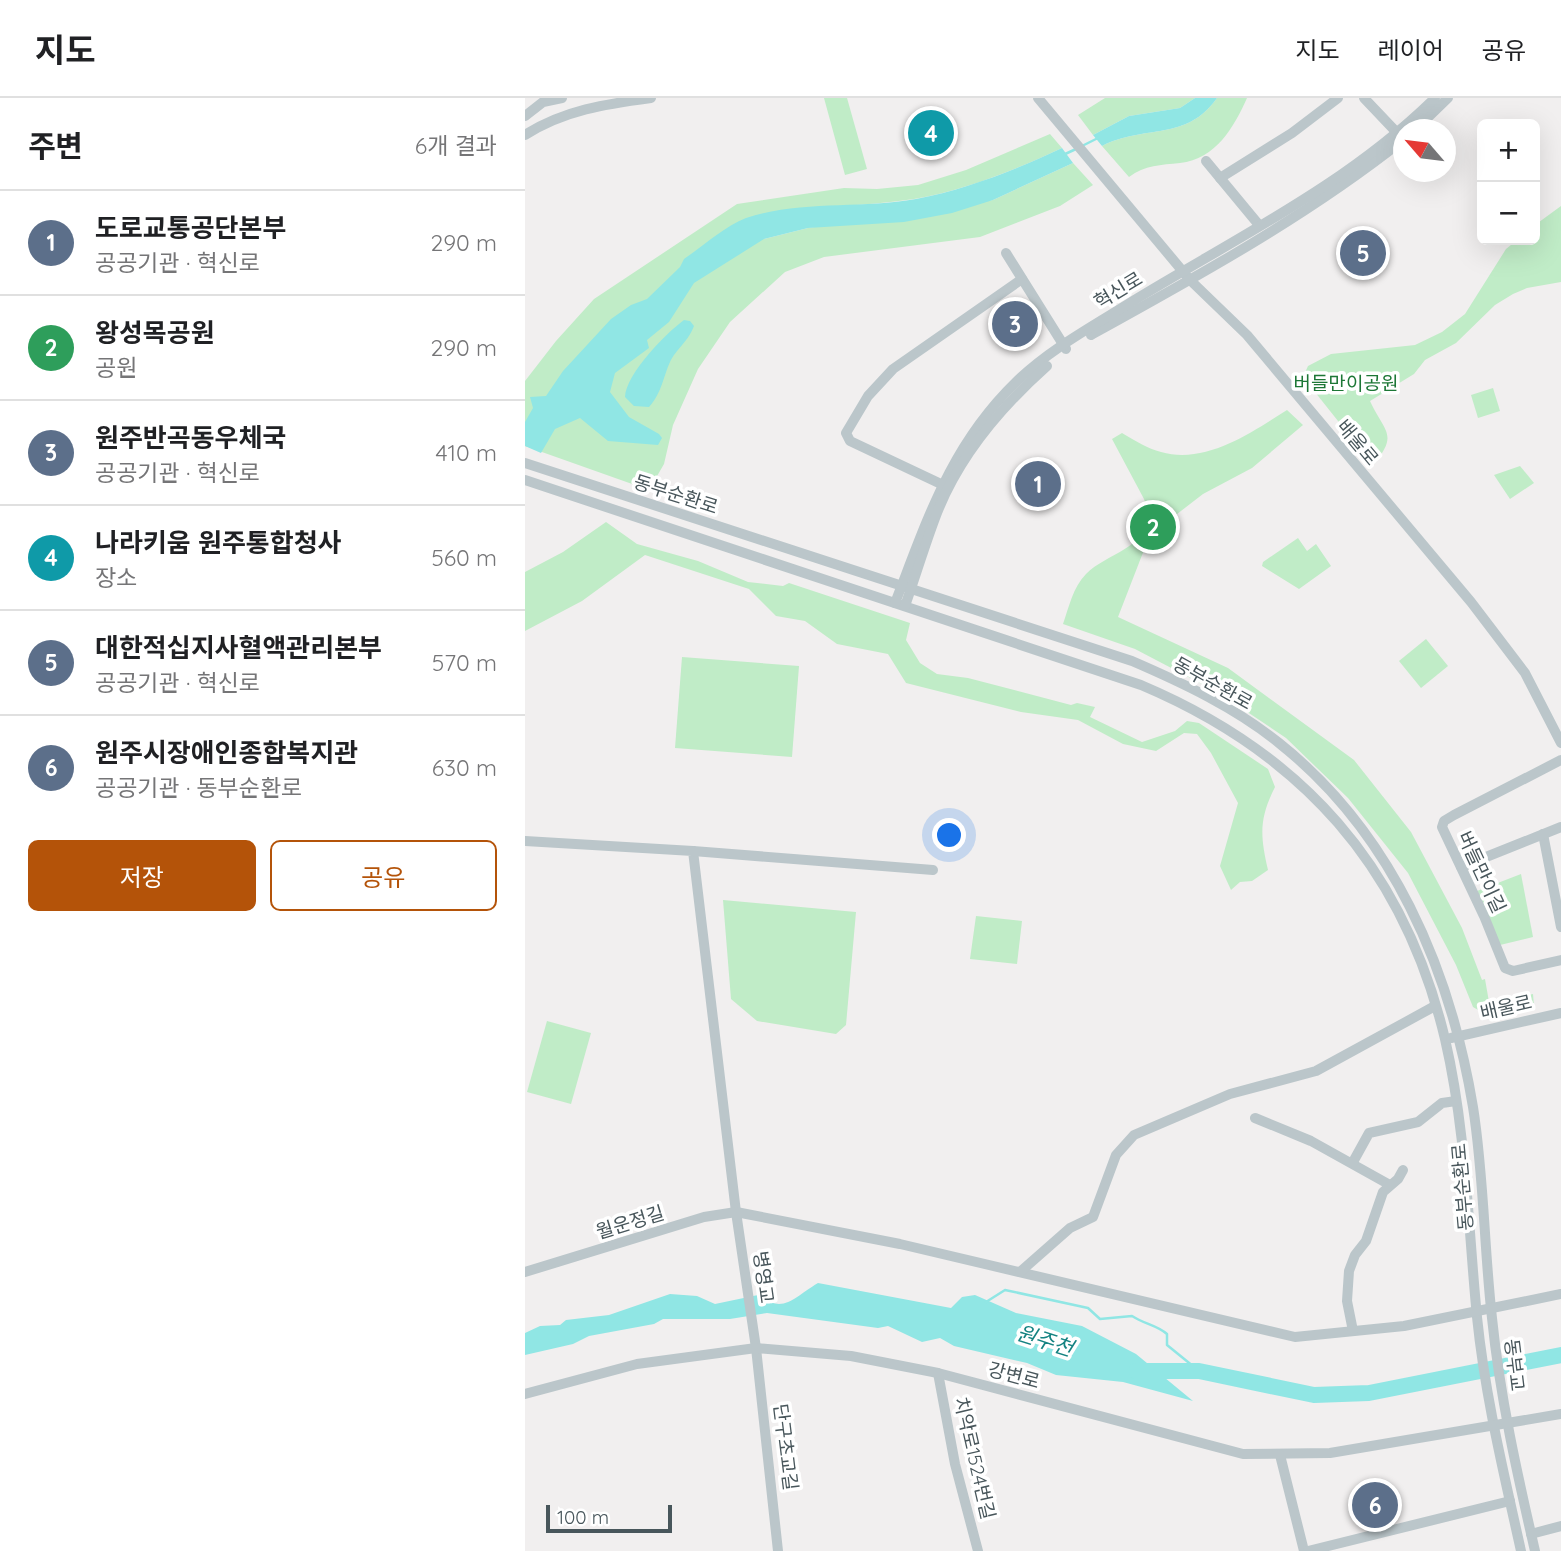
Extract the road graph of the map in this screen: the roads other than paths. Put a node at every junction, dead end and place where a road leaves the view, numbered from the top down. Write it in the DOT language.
graph roads {
  1 [pos="562,98"];
  2 [pos="651,98"];
  3 [pos="1038,98"];
  4 [pos="1338,98"];
  5 [pos="1364,98"];
  6 [pos="1434,98"];
  7 [pos="1448,98"];
  8 [pos="525,116"];
  9 [pos="1417,119"];
  10 [pos="1426,119"];
  11 [pos="1393,129"];
  12 [pos="525,135"];
  13 [pos="1393,144"];
  14 [pos="1393,145"];
  15 [pos="1206,161"];
  16 [pos="1220,178"];
  17 [pos="1259,225"];
  18 [pos="1006,253"];
  19 [pos="1186,276"];
  20 [pos="1022,279"];
  21 [pos="1065,346"];
  22 [pos="530,465"];
  23 [pos="527,480"];
  24 [pos="941,484"];
  25 [pos="906,588"];
  26 [pos="900,604"];
  27 [pos="1561,743"];
  28 [pos="1561,760"];
  29 [pos="1561,827"];
  30 [pos="1543,834"];
  31 [pos="525,841"];
  32 [pos="693,851"];
  33 [pos="1461,867"];
  34 [pos="933,870"];
  35 [pos="1561,927"];
  36 [pos="1561,960"];
  37 [pos="1435,1006"];
  38 [pos="1561,1013"];
  39 [pos="1458,1036"];
  40 [pos="1445,1040"];
  41 [pos="1456,1101"];
  42 [pos="1255,1118"];
  43 [pos="1353,1162"];
  44 [pos="1403,1170"];
  45 [pos="1390,1185"];
  46 [pos="737,1217"];
  47 [pos="525,1272"];
  48 [pos="1020,1272"];
  49 [pos="1561,1294"];
  50 [pos="1491,1312"];
  51 [pos="1477,1315"];
  52 [pos="1353,1331"];
  53 [pos="755,1342"];
  54 [pos="938,1373"];
  55 [pos="525,1394"];
  56 [pos="1561,1414"];
  57 [pos="1505,1420"];
  58 [pos="1493,1422"];
  59 [pos="1280,1455"];
  60 [pos="1510,1501"];
  61 [pos="1561,1526"];
  62 [pos="1531,1534"];
  63 [pos="778,1551"];
  64 [pos="978,1551"];
  65 [pos="1306,1551"];
  66 [pos="1521,1551"];
  67 [pos="1535,1551"];
  1 -- 8 [label="street"];
  2 -- 12 [label="street"];
  3 -- 19 [label="street, 배울로"];
  4 -- 16 [label="street"];
  5 -- 11 [label="street"];
  6 -- 9 [label="street, 혁신로"];
  7 -- 10 [label="street"];
  13 -- 17 [label="street, 혁신로"];
  14 -- 19 [label="street, 혁신로"];
  15 -- 16 [label="street"];
  16 -- 17 [label="street"];
  17 -- 19 [label="street, 혁신로"];
  18 -- 20 [label="street"];
  19 -- 21 [label="street, 혁신로"];
  19 -- 27 [label="street, 배울로"];
  20 -- 21 [label="street"];
  20 -- 24 [label="street"];
  21 -- 24 [label="street, 혁신로"];
  21 -- 25 [label="street, 혁신로"];
  22 -- 25 [label="street, 동부순환로"];
  23 -- 26 [label="street, 동부순환로"];
  24 -- 25 [label="street, 혁신로"];
  25 -- 26 [label="street"];
  25 -- 39 [label="street, 동부순환로"];
  26 -- 37 [label="street, 동부순환로"];
  28 -- 33 [label="street, 버들만이길"];
  29 -- 30 [label="street"];
  30 -- 33 [label="street"];
  30 -- 35 [label="street"];
  31 -- 32 [label="street"];
  32 -- 34 [label="street"];
  32 -- 46 [label="street, 병영교"];
  33 -- 36 [label="street, 버들만이길"];
  37 -- 40 [label="street, 동부순환로"];
  37 -- 48 [label="street"];
  38 -- 39 [label="street, 배울로"];
  39 -- 40 [label="street, 배울로"];
  39 -- 50 [label="street, 동부순환로"];
  40 -- 41 [label="street, 동부순환로"];
  41 -- 43 [label="street"];
  41 -- 51 [label="street, 동부순환로"];
  42 -- 43 [label="street"];
  43 -- 45 [label="street"];
  44 -- 45 [label="street"];
  45 -- 52 [label="street"];
  46 -- 47 [label="street, 월운정길"];
  46 -- 48 [label="street"];
  46 -- 53 [label="street, 병영교"];
  48 -- 52 [label="street"];
  49 -- 50 [label="street"];
  50 -- 51 [label="street"];
  50 -- 57 [label="street, 동부교"];
  51 -- 52 [label="street"];
  51 -- 58 [label="street, 동부교"];
  53 -- 54 [label="street, 강변로"];
  53 -- 55 [label="street, 강변로"];
  53 -- 63 [label="street, 단구초교길"];
  54 -- 59 [label="street, 강변로"];
  54 -- 64 [label="street, 치악로1524번길"];
  56 -- 57 [label="street, 강변로"];
  57 -- 58 [label="street, 강변로"];
  57 -- 62 [label="street"];
  58 -- 59 [label="street, 강변로"];
  58 -- 60 [label="street"];
  59 -- 65 [label="street"];
  60 -- 65 [label="street"];
  60 -- 66 [label="street"];
  61 -- 62 [label="street"];
  62 -- 67 [label="street"];
}
